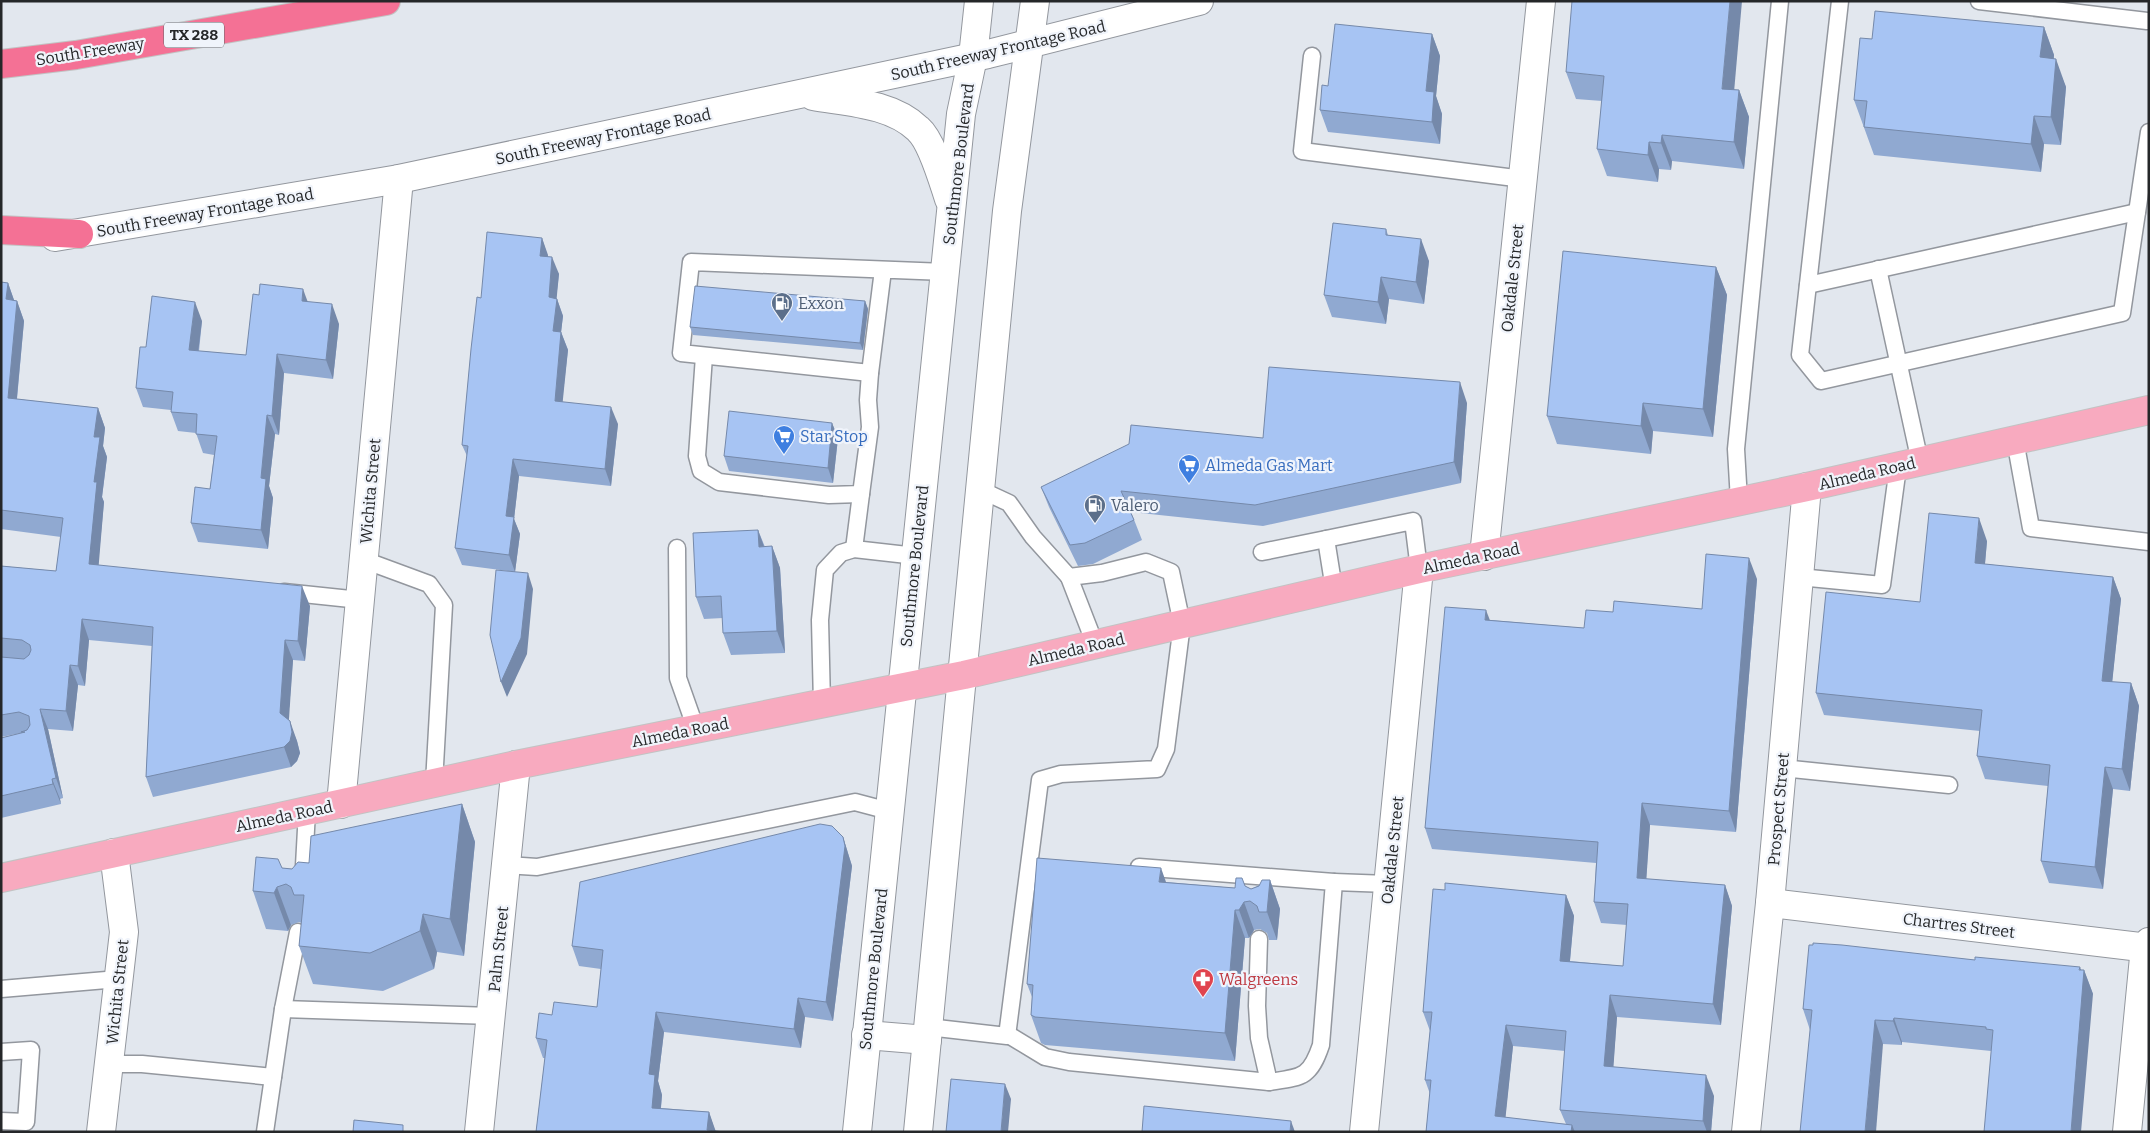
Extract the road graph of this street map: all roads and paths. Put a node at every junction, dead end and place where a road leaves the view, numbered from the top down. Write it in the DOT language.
graph roads {
  1 [pos="386,1"];
  2 [pos="978,1"];
  3 [pos="1035,1"];
  4 [pos="1199,1"];
  5 [pos="1541,1"];
  6 [pos="1780,1"];
  7 [pos="1840,1"];
  8 [pos="1979,1"];
  9 [pos="2148,18"];
  10 [pos="1029,44"];
  11 [pos="1312,56"];
  12 [pos="973,57"];
  13 [pos="1,64"];
  14 [pos="799,94"];
  15 [pos="2149,132"];
  16 [pos="399,178"];
  17 [pos="1522,179"];
  18 [pos="952,208"];
  19 [pos="2137,212"];
  20 [pos="1,230"];
  21 [pos="79,234"];
  22 [pos="1,244"];
  23 [pos="1878,269"];
  24 [pos="883,270"];
  25 [pos="945,272"];
  26 [pos="1808,285"];
  27 [pos="704,356"];
  28 [pos="1899,364"];
  29 [pos="870,373"];
  30 [pos="2149,410"];
  31 [pos="2015,440"];
  32 [pos="1909,464"];
  33 [pos="1807,487"];
  34 [pos="981,490"];
  35 [pos="861,494"];
  36 [pos="1739,501"];
  37 [pos="1326,539"];
  38 [pos="2149,542"];
  39 [pos="677,548"];
  40 [pos="854,548"];
  41 [pos="1262,552"];
  42 [pos="916,556"];
  43 [pos="1484,556"];
  44 [pos="364,560"];
  45 [pos="1419,569"];
  46 [pos="1069,577"];
  47 [pos="1799,577"];
  48 [pos="1334,589"];
  49 [pos="264,590"];
  50 [pos="360,600"];
  51 [pos="1182,624"];
  52 [pos="1095,644"];
  53 [pos="964,675"];
  54 [pos="902,688"];
  55 [pos="822,704"];
  56 [pos="696,729"];
  57 [pos="516,765"];
  58 [pos="1782,768"];
  59 [pos="434,783"];
  60 [pos="1948,785"];
  61 [pos="341,804"];
  62 [pos="307,811"];
  63 [pos="889,811"];
  64 [pos="114,852"];
  65 [pos="1030,859"];
  66 [pos="1050,860"];
  67 [pos="506,865"];
  68 [pos="1119,866"];
  69 [pos="1,878"];
  70 [pos="1334,882"];
  71 [pos="1388,884"];
  72 [pos="302,898"];
  73 [pos="1770,903"];
  74 [pos="298,932"];
  75 [pos="1259,939"];
  76 [pos="2148,946"];
  77 [pos="118,979"];
  78 [pos="1,989"];
  79 [pos="283,1009"];
  80 [pos="491,1016"];
  81 [pos="927,1034"];
  82 [pos="1007,1034"];
  83 [pos="866,1035"];
  84 [pos="1,1052"];
  85 [pos="109,1064"];
  86 [pos="273,1076"];
  87 [pos="1269,1082"];
  88 [pos="1,1121"];
  89 [pos="101,1132"];
  90 [pos="265,1132"];
  91 [pos="479,1132"];
  92 [pos="856,1132"];
  93 [pos="918,1132"];
  94 [pos="1364,1132"];
  95 [pos="1746,1132"];
  96 [pos="2127,1132"];
  1 -- 13 [label="highway, South Freeway / TX 288"];
  2 -- 12 [label="main road, Southmore Boulevard"];
  3 -- 10 [label="main road"];
  4 -- 10 [label="main road, South Freeway Frontage Road"];
  5 -- 17 [label="main road, Oakdale Street"];
  6 -- 36 [label="lane"];
  7 -- 26 [label="lane"];
  8 -- 9 [label="lane"];
  10 -- 12 [label="main road, South Freeway Frontage Road"];
  10 -- 34 [label="main road"];
  11 -- 17 [label="lane"];
  12 -- 14 [label="main road, South Freeway Frontage Road"];
  12 -- 18 [label="main road, Southmore Boulevard"];
  14 -- 16 [label="main road, South Freeway Frontage Road"];
  14 -- 18 [label="main road"];
  15 -- 19 [label="lane"];
  16 -- 21 [label="main road, South Freeway Frontage Road"];
  16 -- 44 [label="main road, Wichita Street"];
  17 -- 43 [label="main road, Oakdale Street"];
  18 -- 25 [label="main road, Southmore Boulevard"];
  19 -- 23 [label="lane"];
  19 -- 28 [label="lane"];
  20 -- 21 [label="highway"];
  21 -- 22 [label="main road, South Freeway Frontage Road"];
  23 -- 26 [label="lane"];
  23 -- 28 [label="lane"];
  24 -- 25 [label="lane"];
  24 -- 27 [label="lane"];
  24 -- 29 [label="lane"];
  25 -- 42 [label="main road, Southmore Boulevard"];
  26 -- 28 [label="lane"];
  27 -- 29 [label="lane"];
  27 -- 35 [label="lane"];
  28 -- 32 [label="lane"];
  29 -- 35 [label="lane"];
  30 -- 31 [label="main road, Almeda Road"];
  31 -- 32 [label="main road, Almeda Road"];
  31 -- 38 [label="lane"];
  32 -- 33 [label="main road, Almeda Road"];
  32 -- 47 [label="lane"];
  33 -- 36 [label="main road, Almeda Road"];
  33 -- 47 [label="main road, Prospect Street"];
  34 -- 46 [label="lane"];
  34 -- 53 [label="main road"];
  35 -- 40 [label="lane"];
  36 -- 43 [label="main road, Almeda Road"];
  37 -- 41 [label="lane"];
  37 -- 45 [label="lane"];
  37 -- 48 [label="lane"];
  39 -- 56 [label="lane"];
  40 -- 42 [label="lane"];
  40 -- 55 [label="lane"];
  42 -- 54 [label="main road, Southmore Boulevard"];
  43 -- 45 [label="main road, Almeda Road"];
  44 -- 50 [label="main road, Wichita Street"];
  44 -- 59 [label="lane"];
  45 -- 48 [label="main road, Almeda Road"];
  45 -- 71 [label="main road, Oakdale Street"];
  46 -- 51 [label="lane"];
  46 -- 52 [label="lane"];
  47 -- 58 [label="main road, Prospect Street"];
  48 -- 51 [label="main road, Almeda Road"];
  49 -- 50 [label="lane"];
  50 -- 61 [label="main road, Wichita Street"];
  51 -- 52 [label="main road, Almeda Road"];
  51 -- 65 [label="lane"];
  52 -- 53 [label="main road, Almeda Road"];
  53 -- 54 [label="main road, Almeda Road"];
  53 -- 81 [label="main road"];
  54 -- 55 [label="main road, Almeda Road"];
  54 -- 63 [label="main road, Southmore Boulevard"];
  55 -- 56 [label="main road, Almeda Road"];
  56 -- 57 [label="main road, Almeda Road"];
  57 -- 59 [label="main road, Almeda Road"];
  57 -- 67 [label="main road, Palm Street"];
  58 -- 60 [label="lane"];
  58 -- 73 [label="main road, Prospect Street"];
  59 -- 61 [label="main road, Almeda Road"];
  61 -- 62 [label="main road, Almeda Road"];
  62 -- 64 [label="main road, Almeda Road"];
  62 -- 72 [label="lane"];
  63 -- 67 [label="lane"];
  63 -- 83 [label="main road, Southmore Boulevard"];
  64 -- 69 [label="main road, Almeda Road"];
  64 -- 77 [label="main road, Wichita Street"];
  65 -- 66 [label="lane"];
  65 -- 82 [label="lane"];
  67 -- 80 [label="main road, Palm Street"];
  68 -- 70 [label="lane"];
  70 -- 71 [label="lane"];
  70 -- 87 [label="lane"];
  71 -- 94 [label="main road, Oakdale Street"];
  73 -- 76 [label="main road, Chartres Street"];
  73 -- 95 [label="main road, Prospect Street"];
  74 -- 79 [label="lane"];
  75 -- 87 [label="lane"];
  76 -- 96 [label="main road"];
  77 -- 78 [label="lane"];
  77 -- 85 [label="main road, Wichita Street"];
  79 -- 80 [label="lane"];
  79 -- 86 [label="lane"];
  80 -- 91 [label="main road, Palm Street"];
  81 -- 82 [label="lane"];
  81 -- 83 [label="main road"];
  81 -- 93 [label="main road"];
  82 -- 87 [label="lane"];
  83 -- 92 [label="main road, Southmore Boulevard"];
  84 -- 88 [label="lane"];
  85 -- 86 [label="lane"];
  85 -- 89 [label="main road, Wichita Street"];
  86 -- 90 [label="lane"];
}
